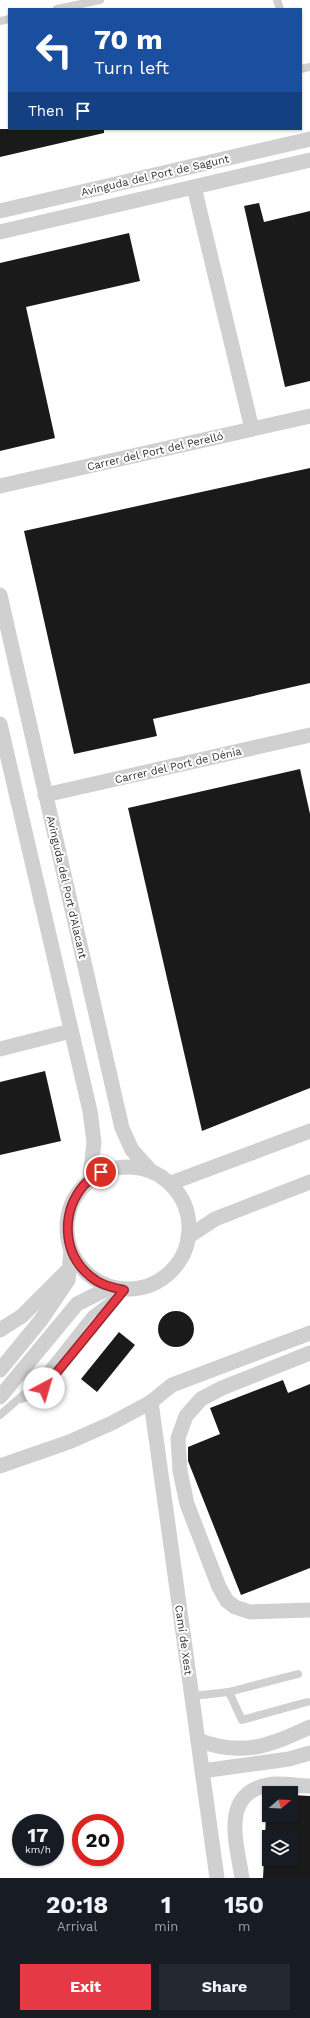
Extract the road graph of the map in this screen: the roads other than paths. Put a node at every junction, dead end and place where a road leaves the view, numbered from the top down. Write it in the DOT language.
graph roads {
  1 [pos="100,0"];
  2 [pos="62,8"];
  3 [pos="310,139"];
  4 [pos="310,160"];
  5 [pos="194,187"];
  6 [pos="0,211"];
  7 [pos="0,232"];
  8 [pos="310,416"];
  9 [pos="252,429"];
  10 [pos="0,486"];
  11 [pos="0,595"];
  12 [pos="0,724"];
  13 [pos="310,735"];
  14 [pos="46,795"];
  15 [pos="71,1032"];
  16 [pos="0,1049"];
  17 [pos="310,1131"];
  18 [pos="151,1171"];
  19 [pos="90,1180"];
  20 [pos="310,1182"];
  21 [pos="171,1183"];
  22 [pos="188,1237"];
  23 [pos="71,1252"];
  24 [pos="69,1269"];
  25 [pos="117,1288"];
  26 [pos="0,1330"];
  27 [pos="310,1333"];
  28 [pos="310,1353"];
  29 [pos="0,1370"];
  30 [pos="7,1400"];
  31 [pos="151,1402"];
  32 [pos="0,1415"];
  33 [pos="0,1466"];
  34 [pos="310,1610"];
  35 [pos="298,1674"];
  36 [pos="228,1692"];
  37 [pos="192,1696"];
  38 [pos="307,1702"];
  39 [pos="310,1727"];
  40 [pos="198,1740"];
  41 [pos="310,1753"];
  42 [pos="202,1771"];
  43 [pos="310,1786"];
  44 [pos="217,1878"];
  45 [pos="242,1878"];
  1 -- 2 [label="lane"];
  3 -- 6 [label="street, Avinguda del Port de Sagunt"];
  4 -- 5 [label="street, Avinguda del Port de Sagunt"];
  5 -- 7 [label="street, Avinguda del Port de Sagunt"];
  5 -- 9 [label="street"];
  8 -- 9 [label="street, Carrer del Port del Perelló"];
  9 -- 10 [label="street, Carrer del Port del Perelló"];
  11 -- 14 [label="street, Avinguda del Port d'Alacant"];
  12 -- 15 [label="street"];
  13 -- 14 [label="street, Carrer del Port de Dénia"];
  14 -- 18 [label="street, Avinguda del Port d'Alacant"];
  15 -- 16 [label="street"];
  15 -- 19 [label="street"];
  17 -- 21 [label="street"];
  18 -- 19 [label="street"];
  18 -- 21 [label="street"];
  19 -- 23 [label="street"];
  20 -- 22 [label="street"];
  21 -- 22 [label="street"];
  22 -- 25 [label="street"];
  23 -- 24 [label="street"];
  23 -- 25 [label="street"];
  24 -- 26 [label="street"];
  24 -- 29 [label="street"];
  25 -- 30 [label="street"];
  25 -- 30 [label="lane"];
  27 -- 31 [label="street"];
  28 -- 34 [label="street"];
  30 -- 32 [label="lane"];
  31 -- 33 [label="street"];
  31 -- 37 [label="street, Camí de Xest"];
  35 -- 36 [label="lane"];
  36 -- 37 [label="lane"];
  36 -- 38 [label="lane"];
  37 -- 40 [label="street, Camí de Xest"];
  39 -- 40 [label="street"];
  40 -- 42 [label="street, Camí de Xest"];
  41 -- 42 [label="street"];
  42 -- 44 [label="street, Camí de Xest"];
  43 -- 45 [label="street"];
}
